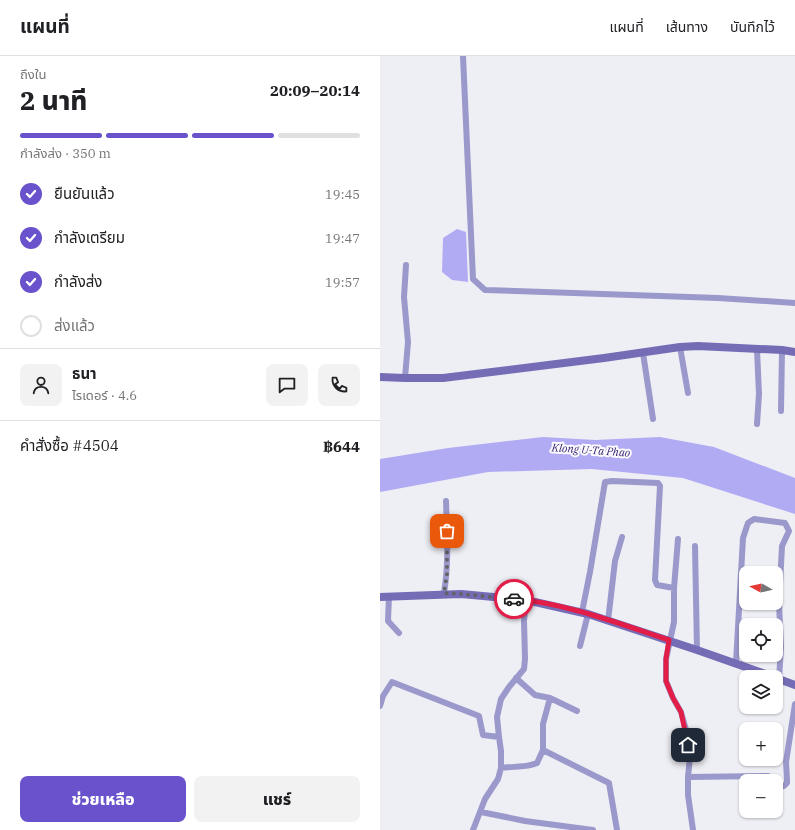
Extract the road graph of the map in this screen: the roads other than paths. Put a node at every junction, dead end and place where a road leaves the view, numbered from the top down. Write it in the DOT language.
graph roads {
  1 [pos="463,56"];
  2 [pos="406,265"];
  3 [pos="795,303"];
  4 [pos="680,347"];
  5 [pos="757,350"];
  6 [pos="782,350"];
  7 [pos="795,352"];
  8 [pos="643,353"];
  9 [pos="380,377"];
  10 [pos="405,378"];
  11 [pos="688,393"];
  12 [pos="781,411"];
  13 [pos="653,419"];
  14 [pos="757,424"];
  15 [pos="446,501"];
  16 [pos="622,537"];
  17 [pos="678,539"];
  18 [pos="695,546"];
  19 [pos="674,588"];
  20 [pos="444,593"];
  21 [pos="389,596"];
  22 [pos="380,597"];
  23 [pos="526,600"];
  24 [pos="585,613"];
  25 [pos="608,621"];
  26 [pos="399,633"];
  27 [pos="669,640"];
  28 [pos="580,646"];
  29 [pos="697,650"];
  30 [pos="736,663"];
  31 [pos="755,670"];
  32 [pos="777,670"];
  33 [pos="516,678"];
  34 [pos="783,681"];
  35 [pos="795,685"];
  36 [pos="550,698"];
  37 [pos="795,704"];
  38 [pos="380,706"];
  39 [pos="577,711"];
  40 [pos="499,737"];
  41 [pos="543,750"];
  42 [pos="501,768"];
  43 [pos="739,776"];
  44 [pos="688,777"];
  45 [pos="783,786"];
  46 [pos="481,812"];
  47 [pos="474,830"];
  48 [pos="593,830"];
  49 [pos="617,830"];
  50 [pos="693,830"];
  1 -- 3 [label="street"];
  2 -- 10 [label="street"];
  4 -- 5 [label="street"];
  4 -- 8 [label="street"];
  4 -- 11 [label="street"];
  5 -- 6 [label="street"];
  5 -- 14 [label="street"];
  6 -- 7 [label="street"];
  6 -- 12 [label="street"];
  8 -- 10 [label="street"];
  8 -- 13 [label="street"];
  9 -- 10 [label="street"];
  15 -- 20 [label="street"];
  16 -- 25 [label="street"];
  17 -- 19 [label="street"];
  18 -- 29 [label="street"];
  19 -- 24 [label="street"];
  19 -- 27 [label="street"];
  20 -- 21 [label="street"];
  20 -- 23 [label="street"];
  21 -- 22 [label="street"];
  21 -- 26 [label="street"];
  23 -- 24 [label="street"];
  23 -- 33 [label="street"];
  24 -- 25 [label="street"];
  24 -- 28 [label="street"];
  25 -- 27 [label="street"];
  27 -- 29 [label="street"];
  27 -- 44 [label="street"];
  29 -- 30 [label="street"];
  30 -- 31 [label="street"];
  30 -- 32 [label="street"];
  33 -- 36 [label="street"];
  33 -- 40 [label="street"];
  34 -- 35 [label="street"];
  36 -- 39 [label="street"];
  36 -- 41 [label="street"];
  37 -- 45 [label="street"];
  38 -- 40 [label="street"];
  40 -- 42 [label="street"];
  41 -- 42 [label="street"];
  41 -- 49 [label="street"];
  42 -- 46 [label="street"];
  43 -- 44 [label="street"];
  44 -- 50 [label="street"];
  46 -- 47 [label="street"];
  46 -- 48 [label="street"];
}
